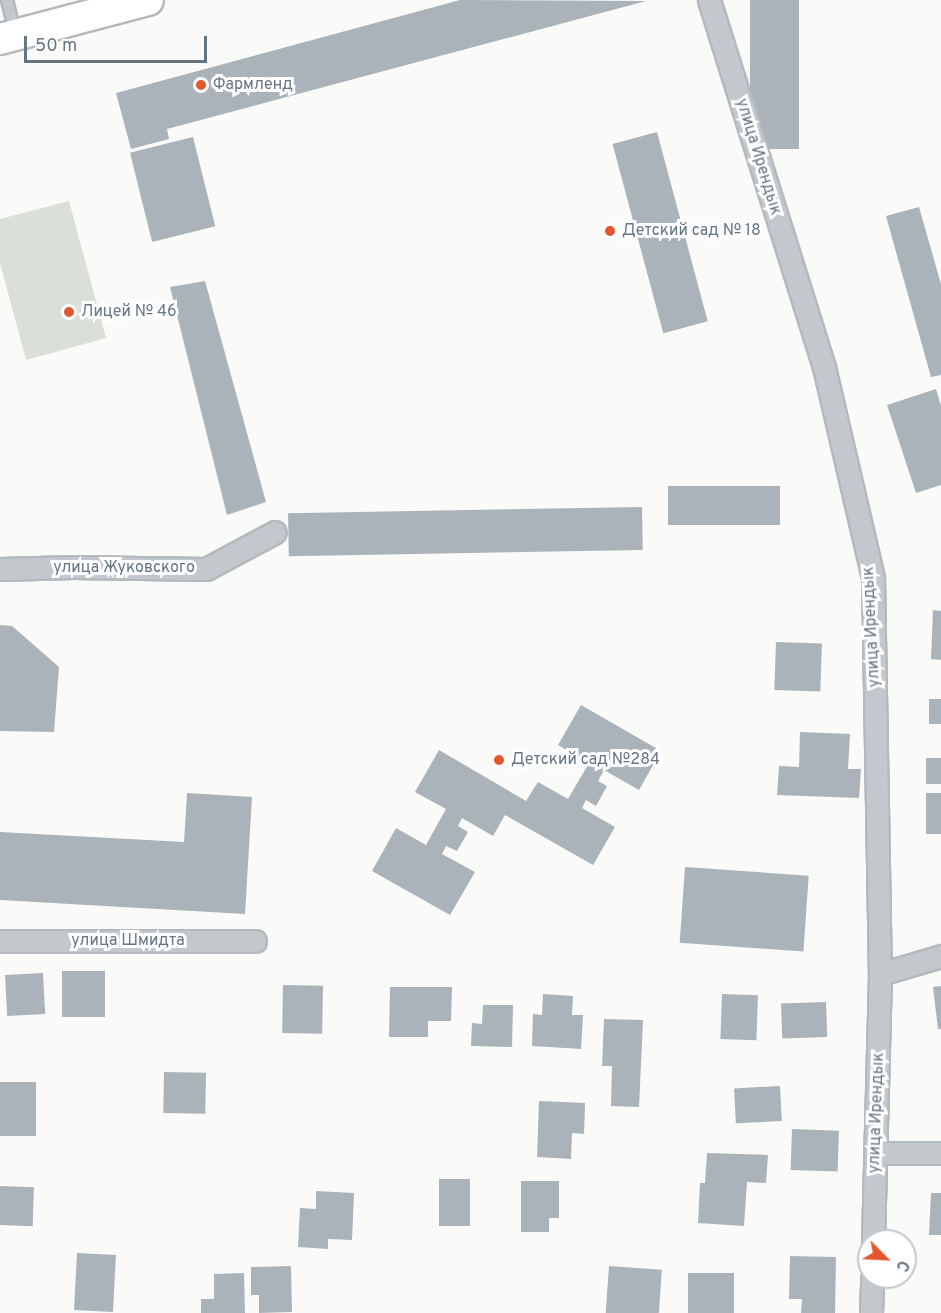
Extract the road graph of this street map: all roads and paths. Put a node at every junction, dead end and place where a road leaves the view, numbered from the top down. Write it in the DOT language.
graph roads {
  1 [pos="7,0"];
  2 [pos="148,0"];
  3 [pos="709,0"];
  4 [pos="8,37"];
  5 [pos="275,532"];
  6 [pos="0,569"];
  7 [pos="0,941"];
  8 [pos="255,941"];
  9 [pos="941,956"];
  10 [pos="880,974"];
  11 [pos="941,1152"];
  12 [pos="876,1153"];
  13 [pos="873,1229"];
  14 [pos="872,1289"];
  15 [pos="871,1313"];
  1 -- 4 [label="lane"];
  2 -- 4 [label="main road"];
  3 -- 10 [label="street, улица Ирендык"];
  5 -- 6 [label="street, улица Жуковского"];
  7 -- 8 [label="street, улица Шмидта"];
  9 -- 10 [label="street"];
  10 -- 12 [label="street, улица Ирендык"];
  11 -- 12 [label="street"];
  12 -- 13 [label="street, улица Ирендык"];
  14 -- 15 [label="street"];
}
